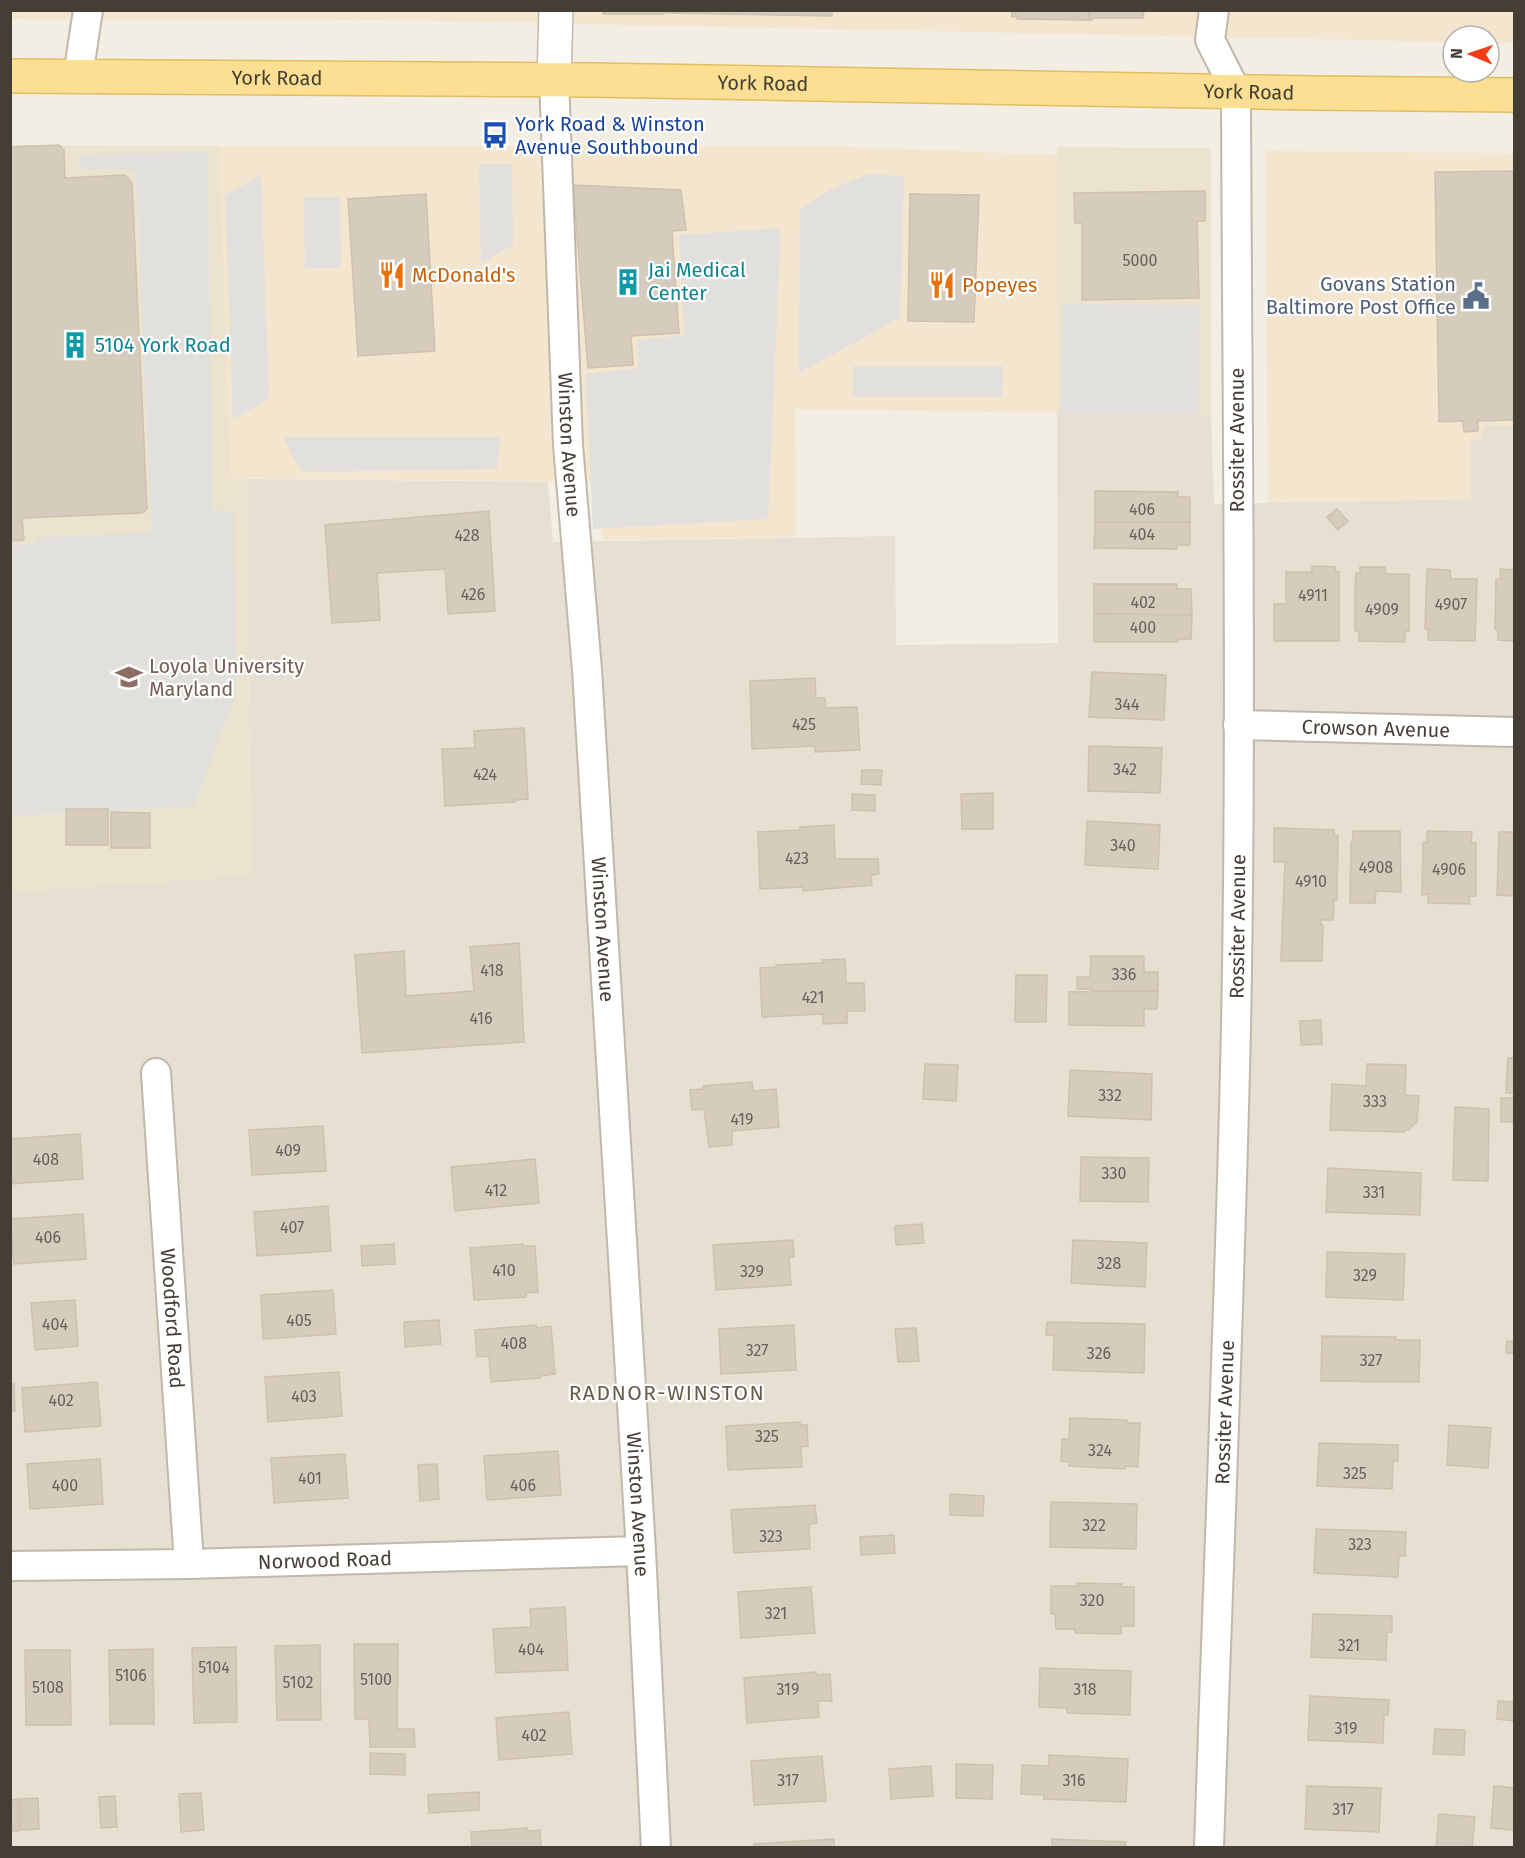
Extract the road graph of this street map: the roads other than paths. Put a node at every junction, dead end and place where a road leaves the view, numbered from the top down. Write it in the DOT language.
graph roads {
  1 [pos="88,10"];
  2 [pos="556,10"];
  3 [pos="1214,10"];
  4 [pos="10,76"];
  5 [pos="78,76"];
  6 [pos="554,79"];
  7 [pos="1236,91"];
  8 [pos="1515,95"];
  9 [pos="1238,725"];
  10 [pos="1515,732"];
  11 [pos="156,1073"];
  12 [pos="641,1551"];
  13 [pos="189,1563"];
  14 [pos="10,1566"];
  15 [pos="656,1848"];
  16 [pos="1209,1848"];
  1 -- 5 [label="street"];
  2 -- 6 [label="street, Winston Avenue"];
  3 -- 7 [label="street, Rossiter Avenue"];
  4 -- 5 [label="main road, York Road"];
  5 -- 6 [label="main road, York Road"];
  6 -- 7 [label="main road, York Road"];
  6 -- 12 [label="street, Winston Avenue"];
  7 -- 8 [label="main road, York Road"];
  7 -- 9 [label="street, Rossiter Avenue"];
  9 -- 10 [label="street, Crowson Avenue"];
  9 -- 16 [label="street, Rossiter Avenue"];
  11 -- 13 [label="street, Woodford Road"];
  12 -- 13 [label="street, Norwood Road"];
  12 -- 15 [label="street, Winston Avenue"];
  13 -- 14 [label="street, Norwood Road"];
}
